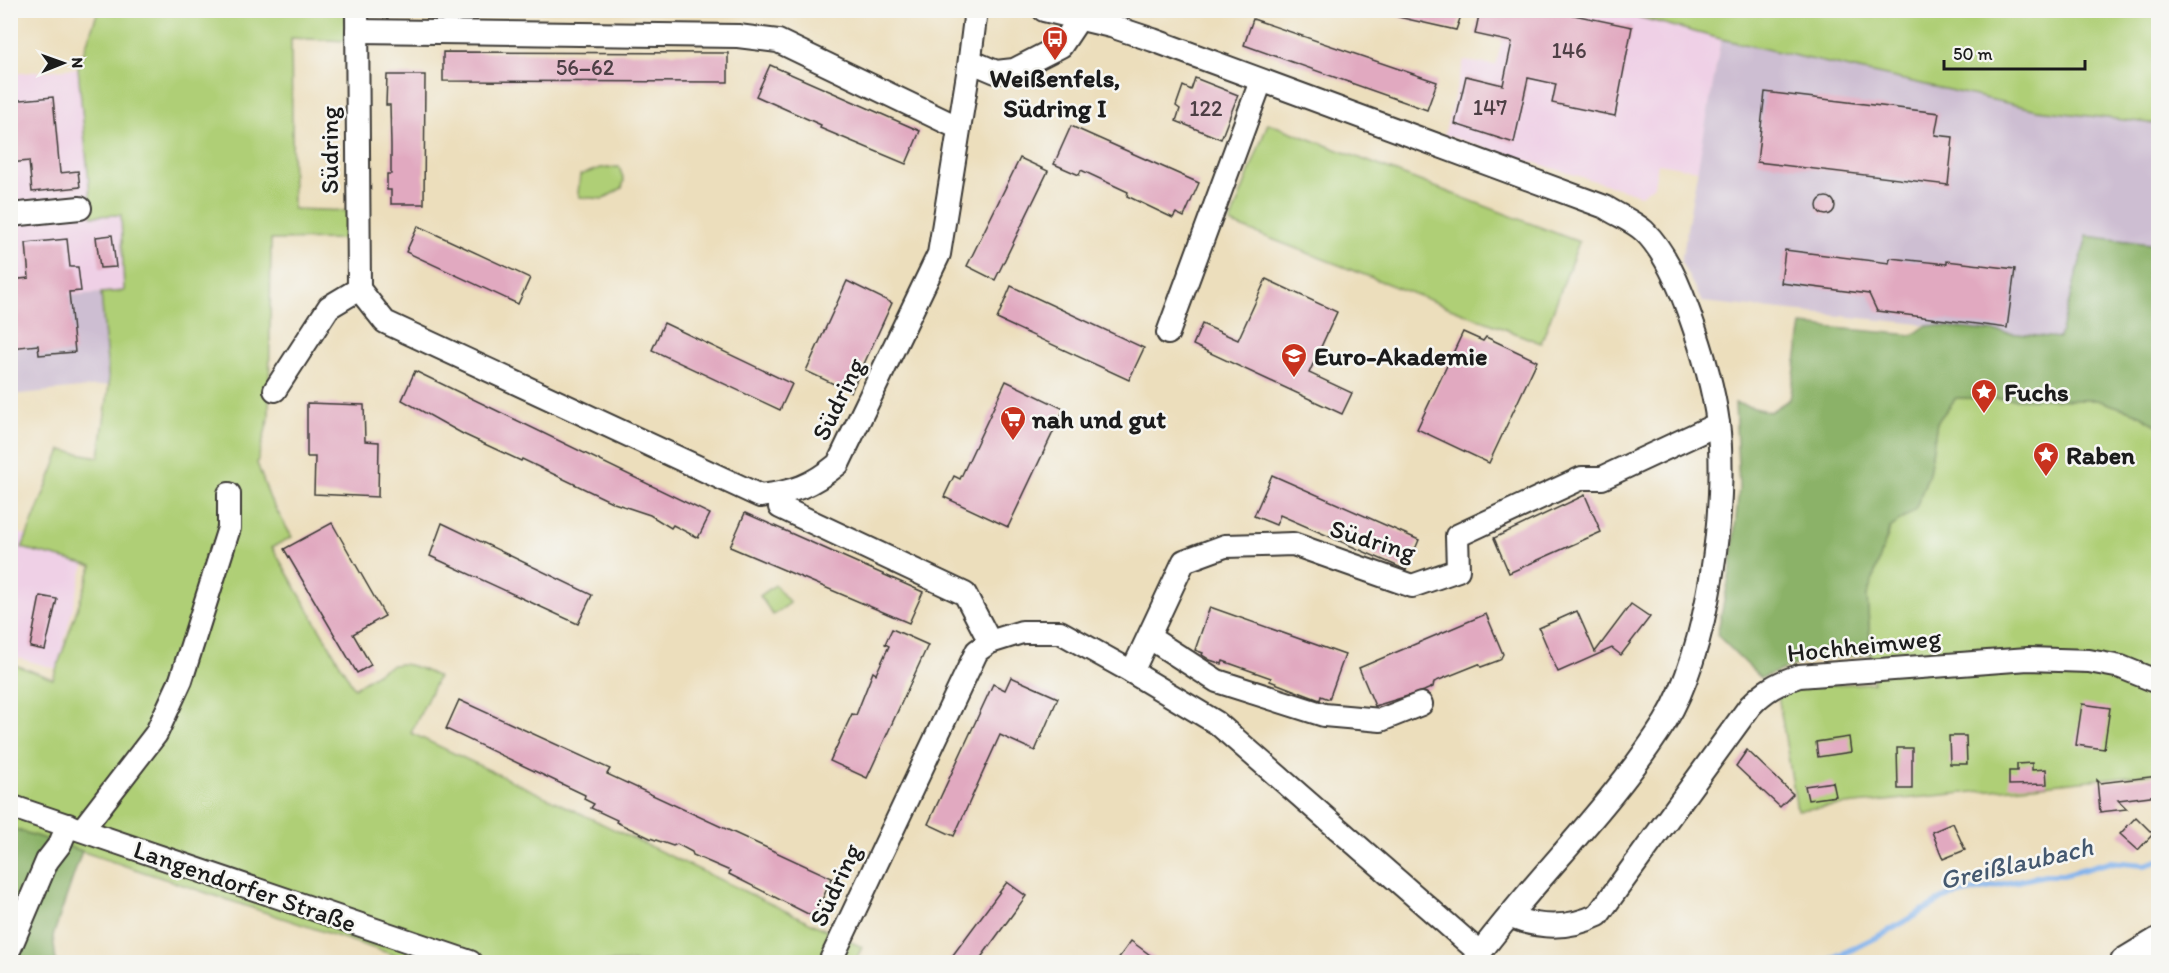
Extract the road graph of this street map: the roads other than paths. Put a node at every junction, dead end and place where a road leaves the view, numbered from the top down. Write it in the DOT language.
graph roads {
  1 [pos="976,10"];
  2 [pos="1044,10"];
  3 [pos="1079,19"];
  4 [pos="357,21"];
  5 [pos="970,61"];
  6 [pos="1261,81"];
  7 [pos="959,128"];
  8 [pos="80,208"];
  9 [pos="10,215"];
  10 [pos="359,289"];
  11 [pos="1168,333"];
  12 [pos="275,390"];
  13 [pos="1718,424"];
  14 [pos="229,494"];
  15 [pos="780,507"];
  16 [pos="1150,638"];
  17 [pos="990,642"];
  18 [pos="1132,672"];
  19 [pos="2158,682"];
  20 [pos="1421,704"];
  21 [pos="15,808"];
  22 [pos="75,828"];
  23 [pos="1511,917"];
  24 [pos="2158,942"];
  25 [pos="10,948"];
  26 [pos="1477,958"];
  27 [pos="470,963"];
  28 [pos="830,963"];
  29 [pos="2125,963"];
  1 -- 5 [label="street, Südring"];
  2 -- 3 [label="street"];
  3 -- 5 [label="street"];
  3 -- 6 [label="street"];
  4 -- 7 [label="street"];
  4 -- 10 [label="street, Südring"];
  5 -- 7 [label="street, Südring"];
  6 -- 11 [label="street"];
  6 -- 13 [label="street"];
  7 -- 10 [label="street, Südring"];
  8 -- 9 [label="street"];
  10 -- 12 [label="street"];
  13 -- 16 [label="street, Südring"];
  13 -- 23 [label="street"];
  14 -- 22 [label="street"];
  15 -- 17 [label="street"];
  16 -- 18 [label="street, Südring"];
  16 -- 20 [label="street"];
  17 -- 18 [label="street"];
  17 -- 28 [label="street, Südring"];
  18 -- 26 [label="street"];
  19 -- 23 [label="street, Hochheimweg"];
  21 -- 22 [label="street, Langendorfer Straße"];
  22 -- 25 [label="street"];
  22 -- 27 [label="street, Langendorfer Straße"];
  23 -- 26 [label="street"];
  24 -- 29 [label="main road"];
}
